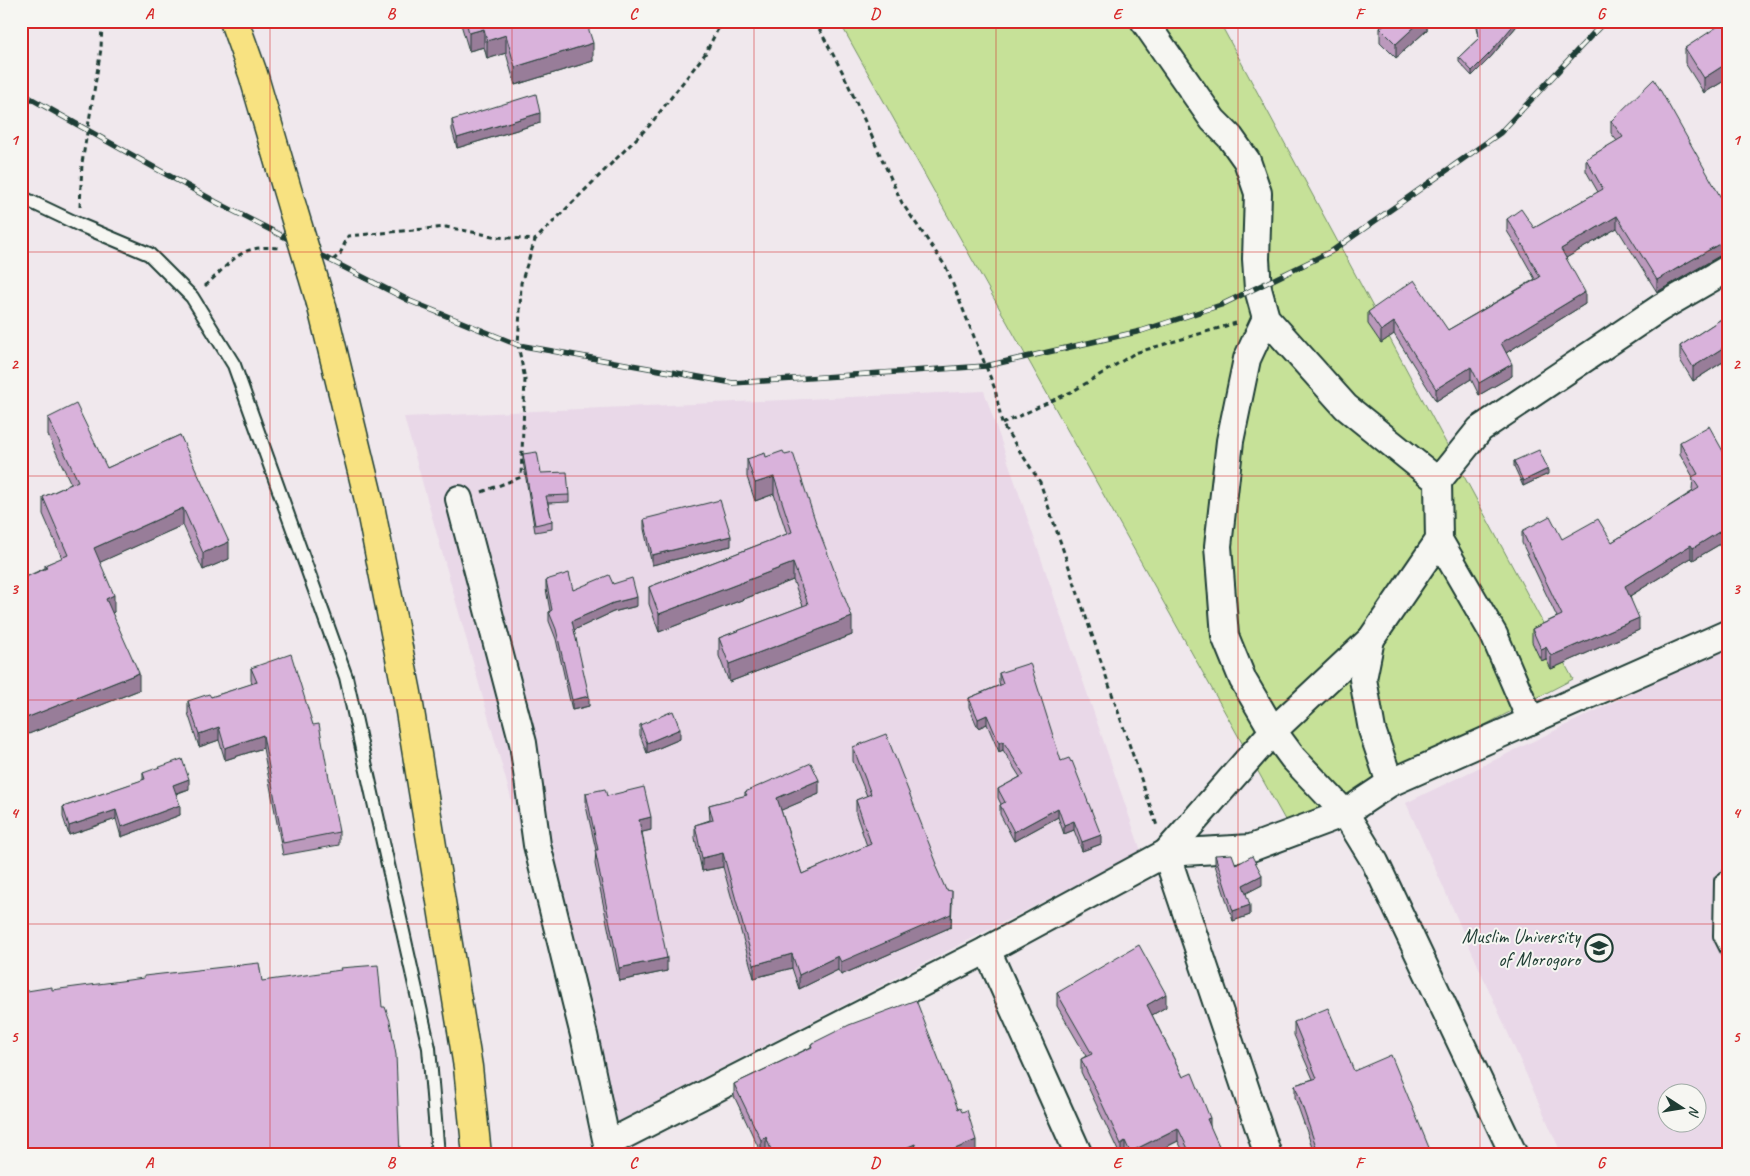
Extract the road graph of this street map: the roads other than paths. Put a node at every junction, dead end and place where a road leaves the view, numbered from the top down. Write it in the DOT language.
graph roads {
  1 [pos="234,21"];
  2 [pos="1144,21"];
  3 [pos="21,196"];
  4 [pos="1729,268"];
  5 [pos="1266,318"];
  6 [pos="1438,481"];
  7 [pos="459,499"];
  8 [pos="1439,540"];
  9 [pos="1729,633"];
  10 [pos="1371,639"];
  11 [pos="1531,721"];
  12 [pos="1273,731"];
  13 [pos="1390,783"];
  14 [pos="1345,813"];
  15 [pos="1166,853"];
  16 [pos="1729,875"];
  17 [pos="987,950"];
  18 [pos="1729,954"];
  19 [pos="608,1149"];
  20 [pos="438,1155"];
  21 [pos="477,1155"];
  22 [pos="1079,1155"];
  23 [pos="1268,1155"];
  24 [pos="1514,1155"];
  1 -- 21 [label="highway, bridge"];
  2 -- 5 [label="street"];
  3 -- 20 [label="lane"];
  4 -- 6 [label="street"];
  5 -- 6 [label="street"];
  5 -- 12 [label="street"];
  6 -- 8 [label="street"];
  7 -- 19 [label="street"];
  8 -- 10 [label="street"];
  8 -- 11 [label="street"];
  9 -- 11 [label="street"];
  10 -- 12 [label="street"];
  10 -- 13 [label="street"];
  11 -- 13 [label="street"];
  12 -- 14 [label="street"];
  12 -- 15 [label="street"];
  13 -- 14 [label="street"];
  14 -- 15 [label="street"];
  14 -- 24 [label="street"];
  15 -- 17 [label="street"];
  15 -- 23 [label="street"];
  16 -- 18 [label="lane"];
  17 -- 19 [label="street"];
  17 -- 22 [label="street"];
}
